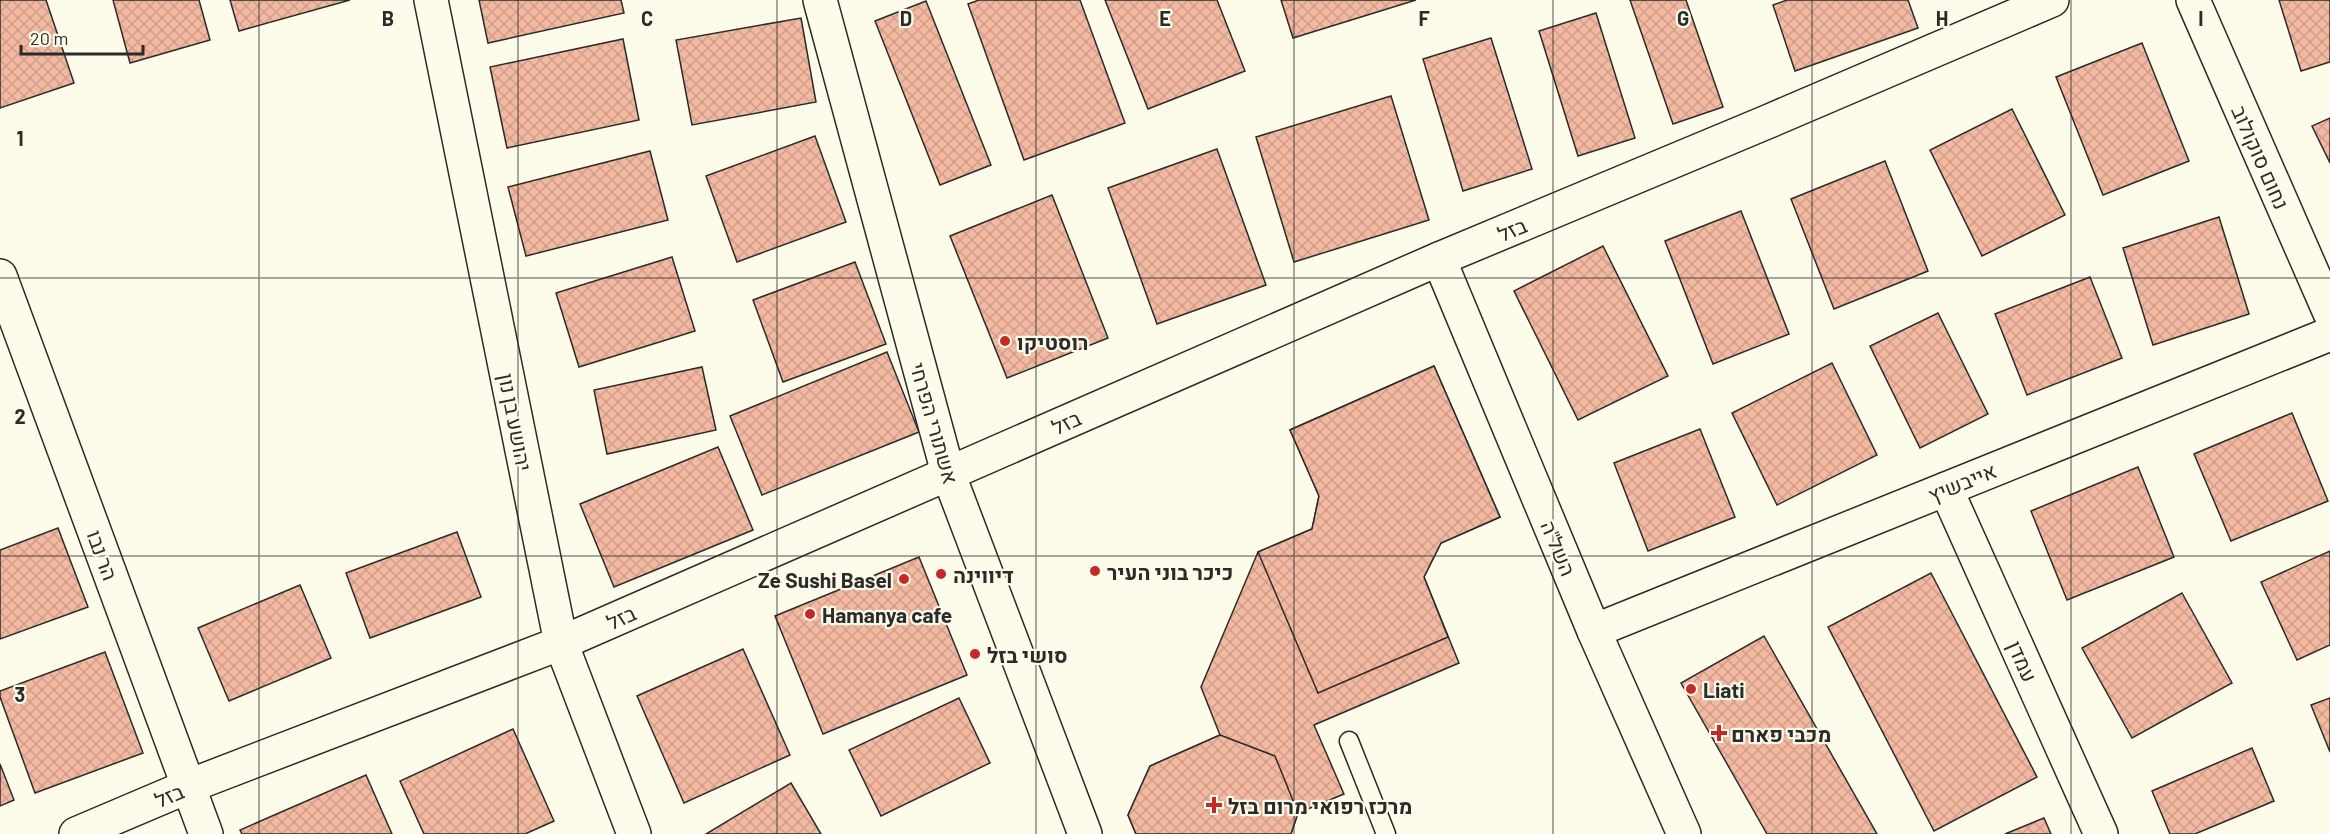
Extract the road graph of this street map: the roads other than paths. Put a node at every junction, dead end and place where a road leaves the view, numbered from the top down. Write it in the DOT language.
graph roads {
  1 [pos="431,0"];
  2 [pos="819,0"];
  3 [pos="2052,0"];
  4 [pos="2193,0"];
  5 [pos="1438,259"];
  6 [pos="0,276"];
  7 [pos="2330,313"];
  8 [pos="2330,334"];
  9 [pos="948,473"];
  10 [pos="1946,489"];
  11 [pos="1594,631"];
  12 [pos="561,643"];
  13 [pos="1349,741"];
  14 [pos="189,786"];
  15 [pos="76,834"];
  16 [pos="206,834"];
  17 [pos="634,834"];
  18 [pos="1086,834"];
  19 [pos="1386,834"];
  20 [pos="1684,834"];
  21 [pos="2101,834"];
  1 -- 12 [label="street, יהושע בן נון"];
  2 -- 9 [label="street, אשתורי הפרחי"];
  3 -- 5 [label="street, בזל"];
  4 -- 7 [label="street, נחום סוקולוב"];
  5 -- 9 [label="street, בזל"];
  5 -- 11 [label="street, השל\"ה"];
  6 -- 14 [label="street, הר נבו"];
  8 -- 10 [label="street, אייבשיץ"];
  9 -- 12 [label="street, בזל"];
  9 -- 18 [label="street, אשתורי הפרחי"];
  10 -- 11 [label="street, אייבשיץ"];
  10 -- 21 [label="street, עמדן"];
  11 -- 20 [label="street, השל\"ה"];
  12 -- 14 [label="street, בזל"];
  12 -- 17 [label="street, יהושע בן נון"];
  13 -- 19 [label="lane"];
  14 -- 15 [label="street, בזל"];
  14 -- 16 [label="street, הר נבו"];
}
